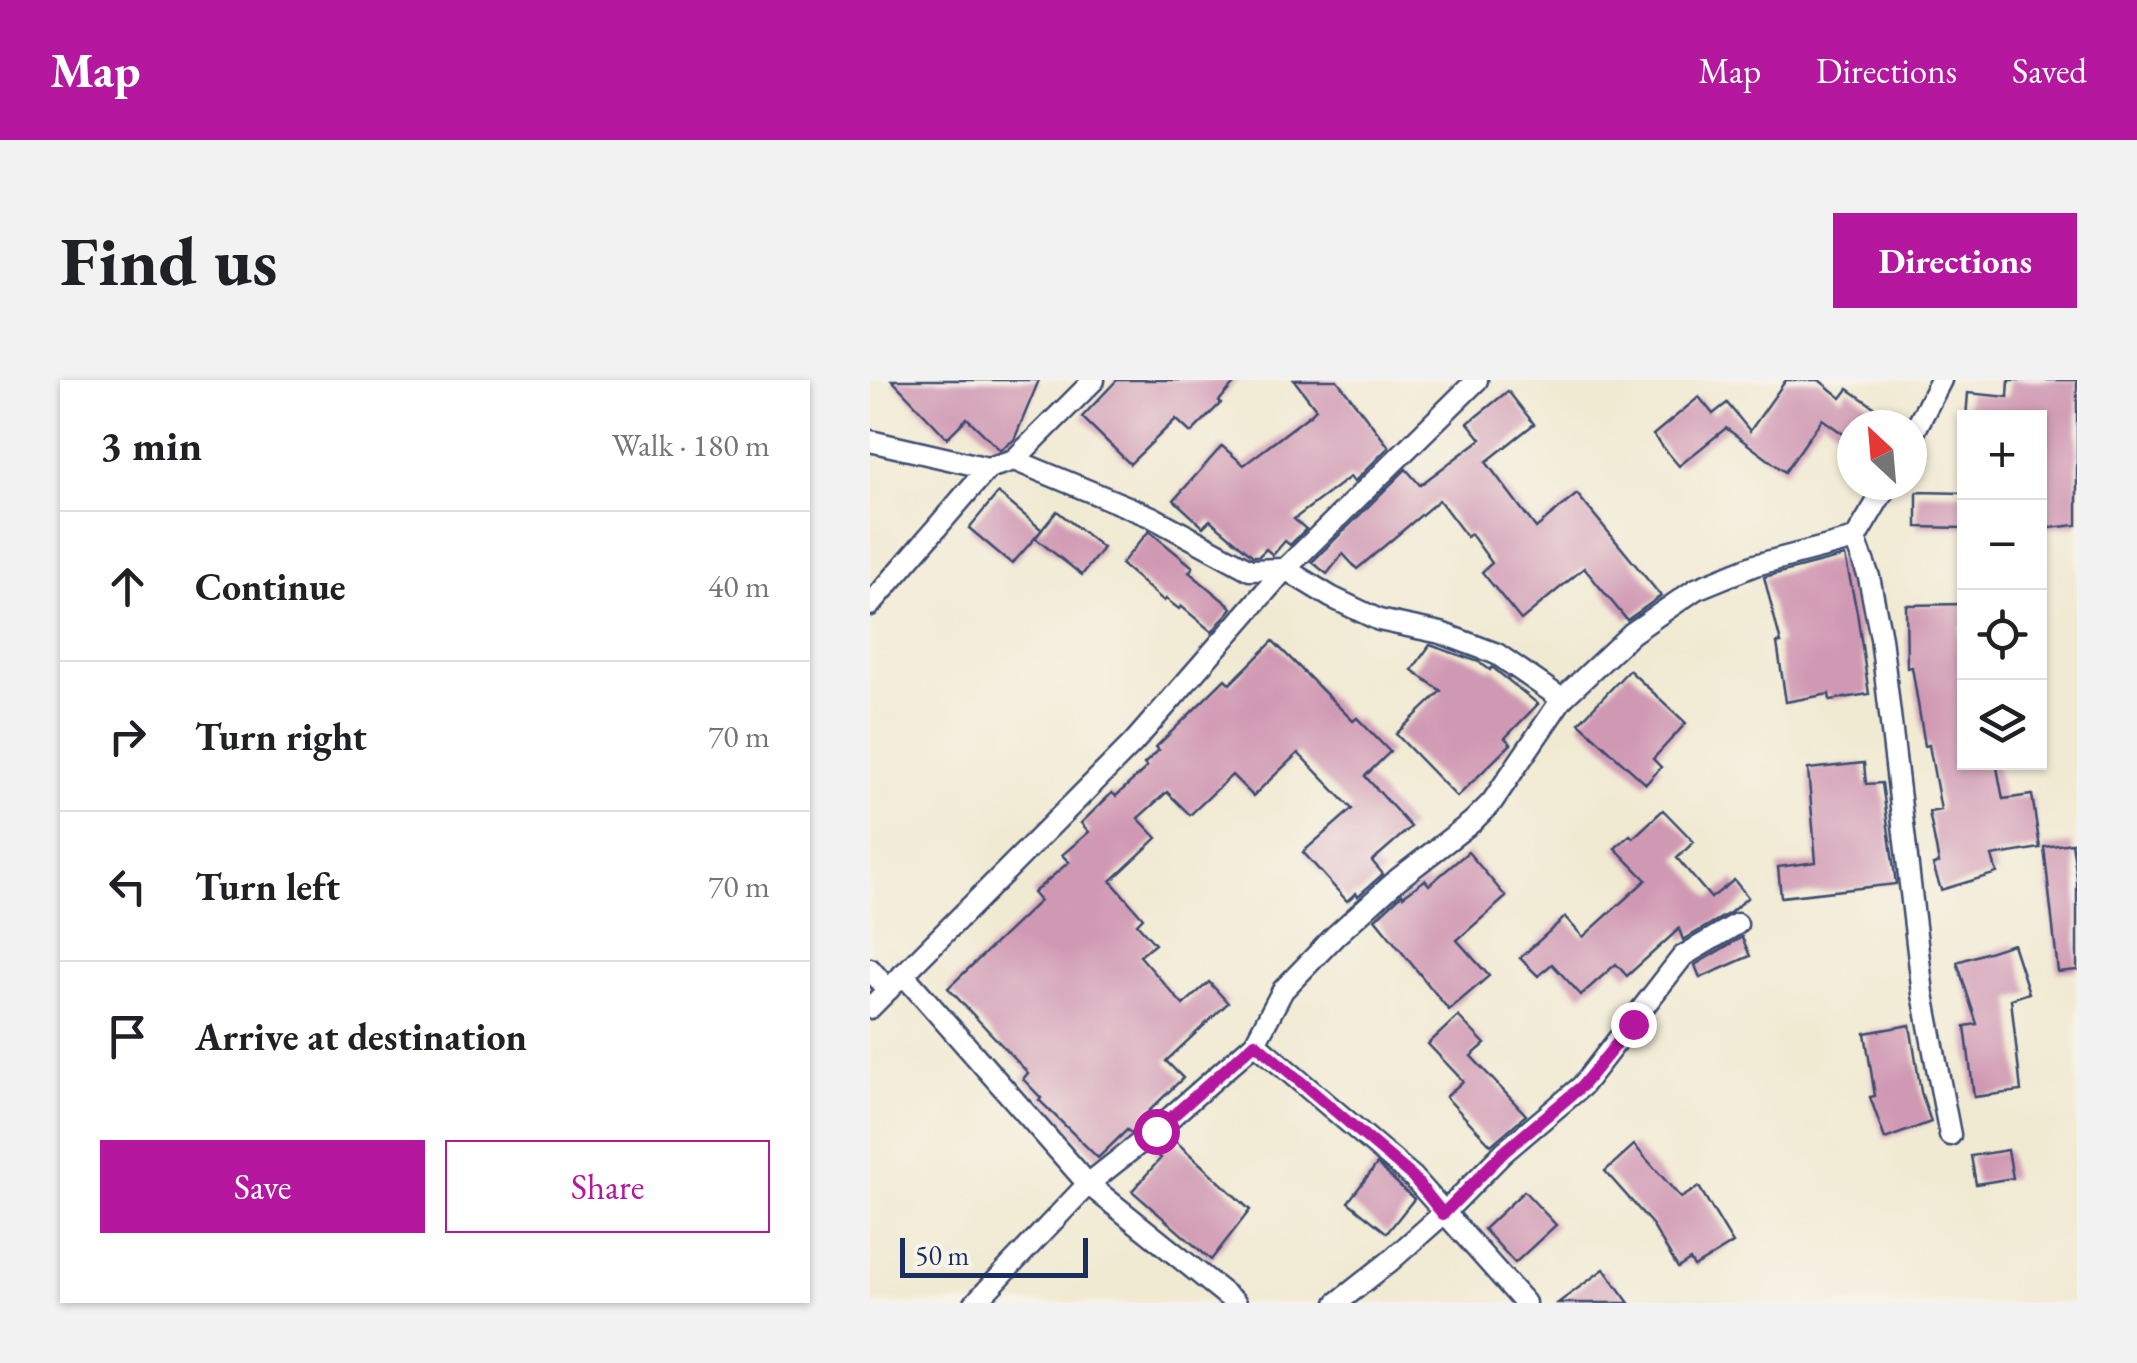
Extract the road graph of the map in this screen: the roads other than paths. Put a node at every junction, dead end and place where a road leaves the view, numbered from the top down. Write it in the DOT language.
graph roads {
  1 [pos="1094,380"];
  2 [pos="1476,380"];
  3 [pos="1941,380"];
  4 [pos="1925,410"];
  5 [pos="870,441"];
  6 [pos="1014,460"];
  7 [pos="988,468"];
  8 [pos="1878,500"];
  9 [pos="1855,538"];
  10 [pos="1285,570"];
  11 [pos="870,605"];
  12 [pos="1562,699"];
  13 [pos="1737,924"];
  14 [pos="870,970"];
  15 [pos="903,974"];
  16 [pos="888,990"];
  17 [pos="870,1008"];
  18 [pos="1255,1043"];
  19 [pos="1950,1134"];
  20 [pos="1088,1184"];
  21 [pos="1443,1214"];
  22 [pos="975,1303"];
  23 [pos="1236,1303"];
  24 [pos="1337,1303"];
  25 [pos="1525,1303"];
  1 -- 6 [label="street"];
  2 -- 10 [label="street"];
  3 -- 4 [label="street"];
  5 -- 7 [label="street"];
  6 -- 7 [label="street"];
  6 -- 10 [label="street"];
  7 -- 11 [label="street"];
  8 -- 9 [label="street"];
  9 -- 12 [label="street"];
  9 -- 19 [label="street"];
  10 -- 12 [label="street"];
  10 -- 15 [label="street"];
  12 -- 18 [label="street"];
  13 -- 21 [label="street"];
  14 -- 16 [label="street"];
  15 -- 16 [label="street"];
  15 -- 20 [label="street"];
  16 -- 17 [label="street"];
  18 -- 20 [label="street"];
  18 -- 21 [label="street"];
  20 -- 22 [label="street"];
  20 -- 23 [label="street"];
  21 -- 24 [label="street"];
  21 -- 25 [label="street"];
}
